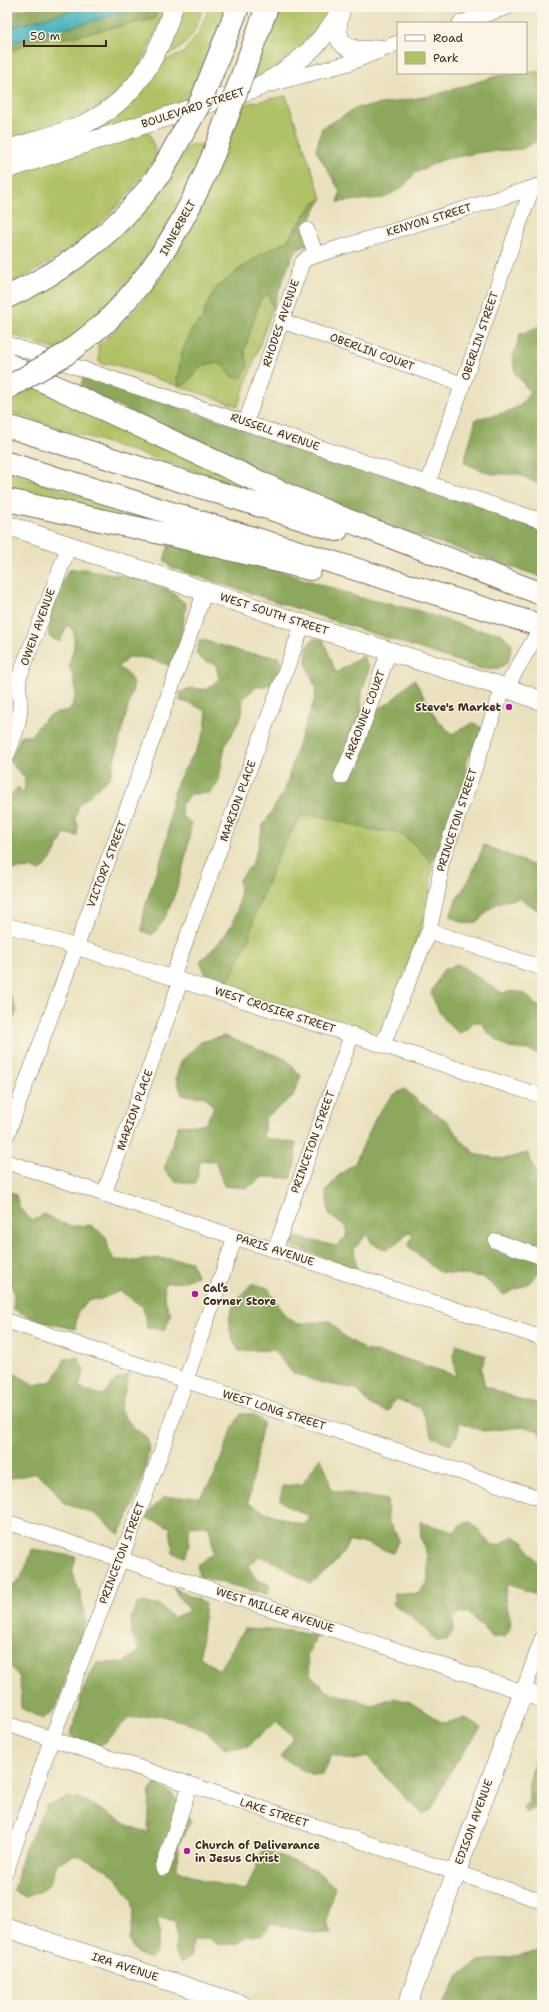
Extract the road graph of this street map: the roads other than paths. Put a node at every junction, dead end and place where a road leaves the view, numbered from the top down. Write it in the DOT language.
graph roads {
  1 [pos="238,7"];
  2 [pos="267,7"];
  3 [pos="508,7"];
  4 [pos="341,9"];
  5 [pos="172,10"];
  6 [pos="463,22"];
  7 [pos="397,43"];
  8 [pos="379,49"];
  9 [pos="258,87"];
  10 [pos="7,150"];
  11 [pos="7,169"];
  12 [pos="537,186"];
  13 [pos="307,230"];
  14 [pos="316,255"];
  15 [pos="8,296"];
  16 [pos="282,321"];
  17 [pos="7,344"];
  18 [pos="7,364"];
  19 [pos="462,384"];
  20 [pos="7,388"];
  21 [pos="246,422"];
  22 [pos="7,426"];
  23 [pos="7,463"];
  24 [pos="428,483"];
  25 [pos="7,500"];
  26 [pos="542,521"];
  27 [pos="7,525"];
  28 [pos="69,546"];
  29 [pos="205,591"];
  30 [pos="542,594"];
  31 [pos="517,617"];
  32 [pos="303,624"];
  33 [pos="542,626"];
  34 [pos="389,651"];
  35 [pos="506,688"];
  36 [pos="542,701"];
  37 [pos="7,755"];
  38 [pos="340,777"];
  39 [pos="7,925"];
  40 [pos="428,931"];
  41 [pos="76,946"];
  42 [pos="542,968"];
  43 [pos="177,979"];
  44 [pos="352,1034"];
  45 [pos="383,1044"];
  46 [pos="542,1096"];
  47 [pos="7,1135"];
  48 [pos="7,1162"];
  49 [pos="104,1194"];
  50 [pos="235,1237"];
  51 [pos="496,1241"];
  52 [pos="275,1250"];
  53 [pos="542,1257"];
  54 [pos="7,1321"];
  55 [pos="542,1338"];
  56 [pos="186,1381"];
  57 [pos="542,1498"];
  58 [pos="7,1522"];
  59 [pos="120,1559"];
  60 [pos="542,1638"];
  61 [pos="523,1692"];
  62 [pos="542,1698"];
  63 [pos="7,1724"];
  64 [pos="52,1738"];
  65 [pos="190,1785"];
  66 [pos="163,1868"];
  67 [pos="7,1869"];
  68 [pos="456,1873"];
  69 [pos="542,1901"];
  70 [pos="7,1928"];
  71 [pos="242,2005"];
  72 [pos="407,2005"];
  1 -- 15 [label="highway, bridge"];
  2 -- 20 [label="highway, INNERBELT, bridge"];
  3 -- 6 [label="street"];
  4 -- 8 [label="main road, BOULEVARD STREET"];
  4 -- 9 [label="main road"];
  5 -- 10 [label="main road"];
  7 -- 8 [label="street, BOULEVARD STREET"];
  8 -- 9 [label="street, BOULEVARD STREET"];
  9 -- 11 [label="main road, BOULEVARD STREET"];
  12 -- 14 [label="street, KENYON STREET"];
  12 -- 19 [label="street, OBERLIN STREET"];
  13 -- 14 [label="street"];
  14 -- 16 [label="street, RHODES AVENUE"];
  16 -- 19 [label="street, OBERLIN COURT"];
  16 -- 21 [label="street, RHODES AVENUE"];
  17 -- 21 [label="street, RUSSELL AVENUE"];
  18 -- 30 [label="highway"];
  19 -- 24 [label="street, OBERLIN STREET"];
  21 -- 24 [label="street, RUSSELL AVENUE"];
  22 -- 30 [label="highway"];
  23 -- 31 [label="highway"];
  24 -- 26 [label="street, RUSSELL AVENUE"];
  25 -- 31 [label="highway"];
  27 -- 28 [label="main road, WEST SOUTH STREET"];
  28 -- 29 [label="main road, WEST SOUTH STREET"];
  28 -- 37 [label="street, OWEN AVENUE"];
  29 -- 32 [label="main road, WEST SOUTH STREET"];
  29 -- 41 [label="street, VICTORY STREET"];
  31 -- 33 [label="highway"];
  32 -- 34 [label="main road, WEST SOUTH STREET"];
  32 -- 43 [label="street, MARION PLACE"];
  33 -- 35 [label="street, PRINCETON STREET"];
  34 -- 35 [label="main road, WEST SOUTH STREET"];
  34 -- 38 [label="street, ARGONNE COURT"];
  35 -- 36 [label="main road, WEST SOUTH STREET"];
  35 -- 40 [label="street, PRINCETON STREET"];
  39 -- 41 [label="street, WEST CROSIER STREET"];
  40 -- 42 [label="street"];
  40 -- 45 [label="street, PRINCETON STREET"];
  41 -- 43 [label="street, WEST CROSIER STREET"];
  41 -- 47 [label="street, VICTORY STREET"];
  43 -- 44 [label="street, WEST CROSIER STREET"];
  43 -- 49 [label="street, MARION PLACE"];
  44 -- 45 [label="street, WEST CROSIER STREET"];
  44 -- 52 [label="street, PRINCETON STREET"];
  45 -- 46 [label="street, WEST CROSIER STREET"];
  48 -- 49 [label="street, PARIS AVENUE"];
  49 -- 50 [label="street, PARIS AVENUE"];
  50 -- 52 [label="street, PARIS AVENUE"];
  50 -- 56 [label="street, PRINCETON STREET"];
  51 -- 53 [label="street"];
  52 -- 55 [label="street, PARIS AVENUE"];
  54 -- 56 [label="street, WEST LONG STREET"];
  56 -- 57 [label="street, WEST LONG STREET"];
  56 -- 59 [label="street, PRINCETON STREET"];
  58 -- 59 [label="street, WEST MILLER AVENUE"];
  59 -- 61 [label="street, WEST MILLER AVENUE"];
  59 -- 64 [label="street, PRINCETON STREET"];
  60 -- 61 [label="street, EDISON AVENUE"];
  61 -- 62 [label="main road, WEST MILLER AVENUE"];
  61 -- 68 [label="main road, EDISON AVENUE"];
  63 -- 64 [label="street, LAKE STREET"];
  64 -- 65 [label="street, LAKE STREET"];
  64 -- 67 [label="street, PRINCETON STREET"];
  65 -- 66 [label="street"];
  65 -- 68 [label="street, LAKE STREET"];
  68 -- 69 [label="street, LAKE STREET"];
  68 -- 72 [label="main road, EDISON AVENUE"];
  70 -- 71 [label="main road, IRA AVENUE"];
}
